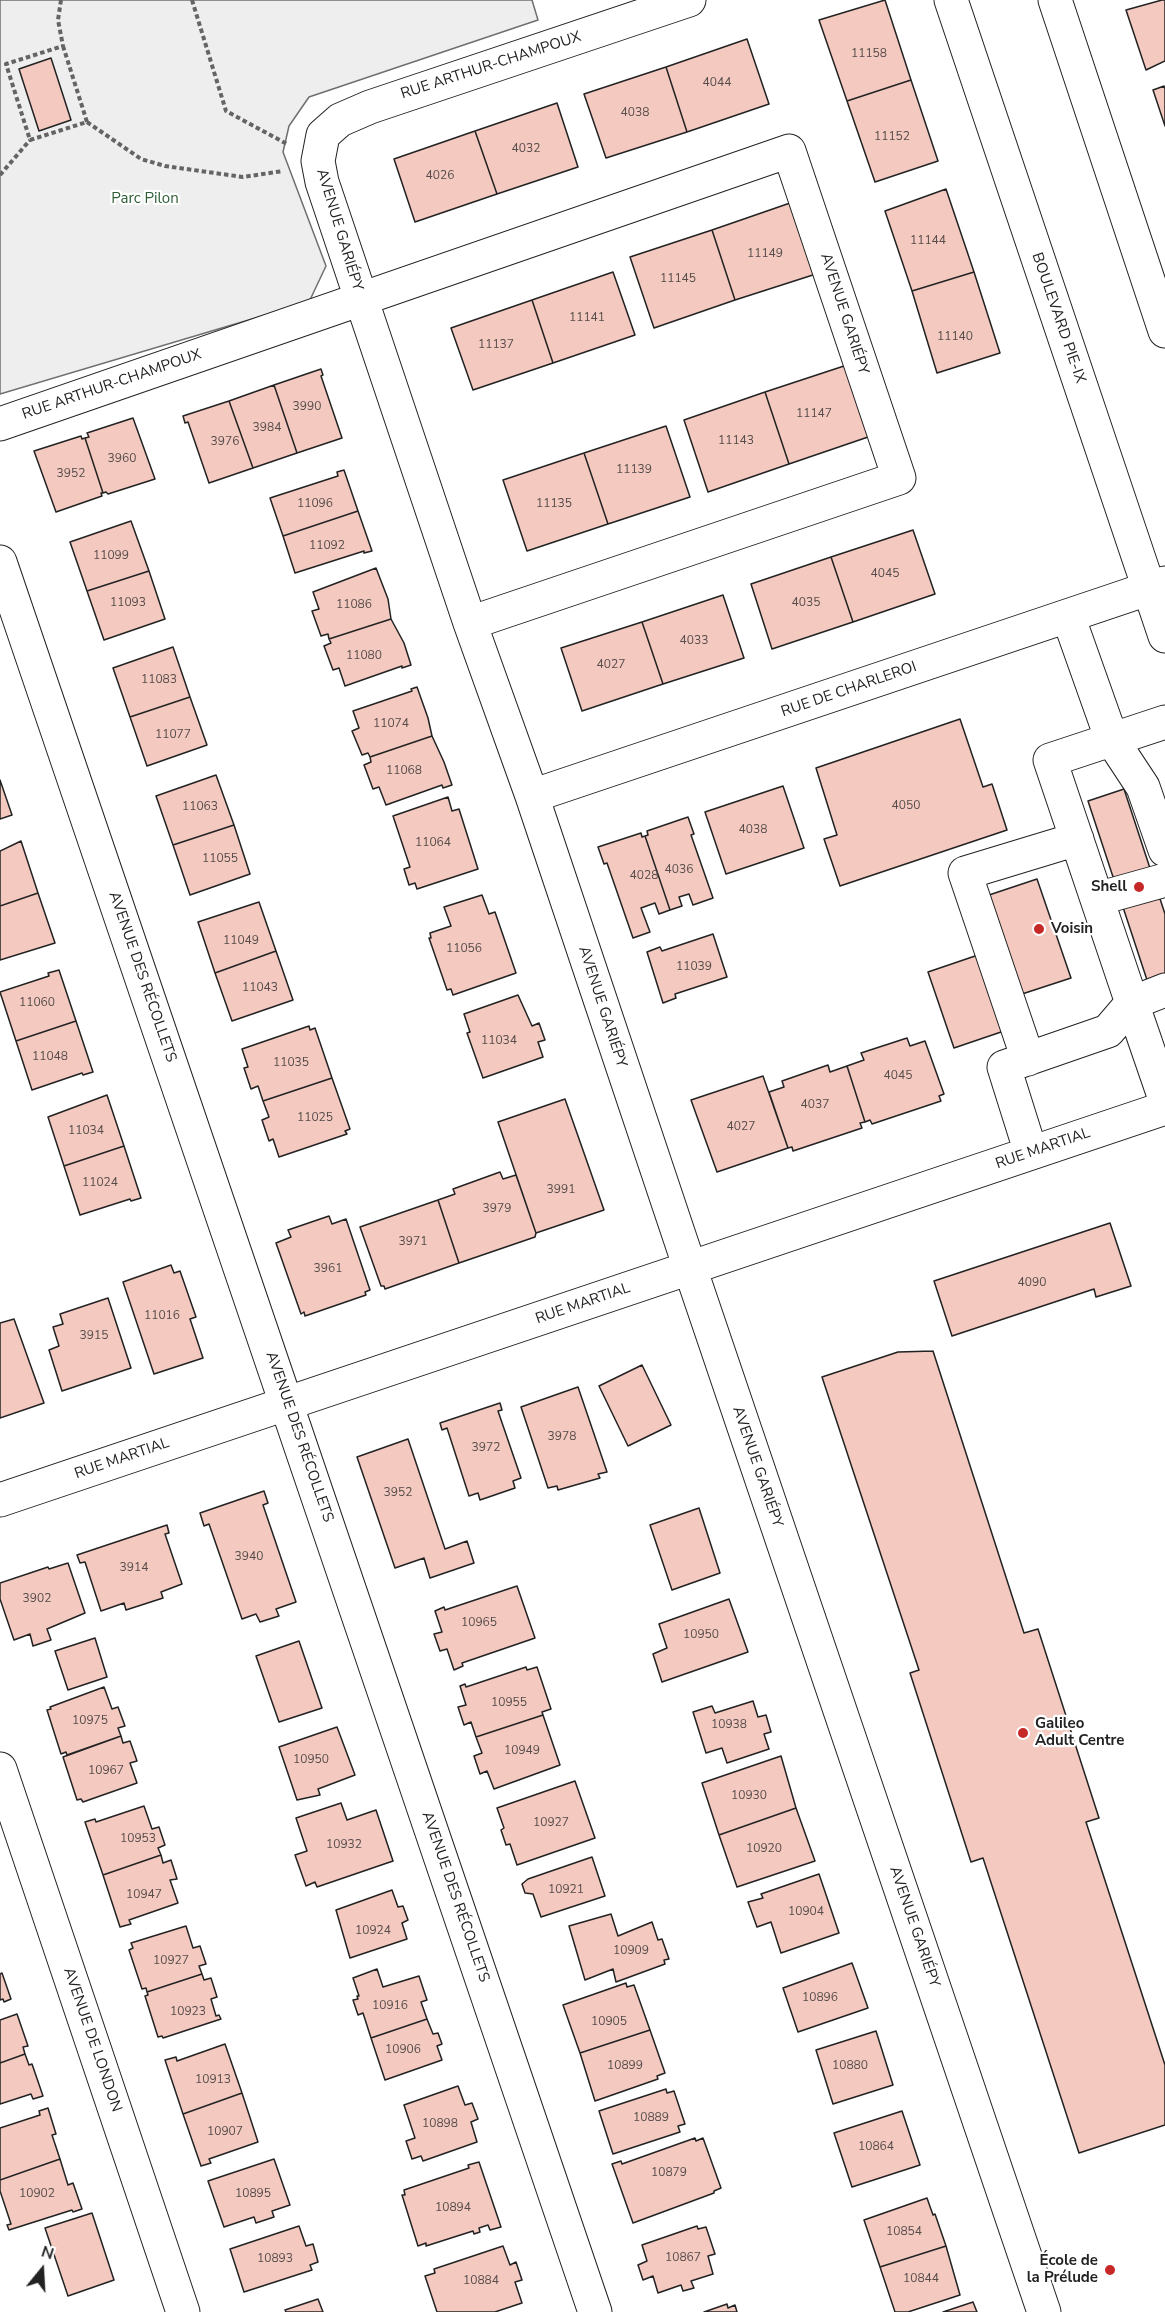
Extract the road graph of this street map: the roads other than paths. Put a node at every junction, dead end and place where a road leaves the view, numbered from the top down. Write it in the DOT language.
graph roads {
  1 [pos="951,0"];
  2 [pos="1055,0"];
  3 [pos="668,3"];
  4 [pos="318,160"];
  5 [pos="361,300"];
  6 [pos="1165,331"];
  7 [pos="0,424"];
  8 [pos="0,562"];
  9 [pos="1157,586"];
  10 [pos="1068,616"];
  11 [pos="470,623"];
  12 [pos="1165,636"];
  13 [pos="1165,722"];
  14 [pos="1112,740"];
  15 [pos="532,796"];
  16 [pos="1077,839"];
  17 [pos="1165,850"];
  18 [pos="1165,880"];
  19 [pos="1097,899"];
  20 [pos="1165,990"];
  21 [pos="1132,1002"];
  22 [pos="1028,1059"];
  23 [pos="1165,1099"];
  24 [pos="1165,1108"];
  25 [pos="1031,1153"];
  26 [pos="690,1268"];
  27 [pos="288,1404"];
  28 [pos="0,1500"];
  29 [pos="0,1769"];
  30 [pos="183,2312"];
  31 [pos="595,2312"];
  32 [pos="1044,2312"];
  1 -- 9 [label="street, BOULEVARD PIE-IX"];
  2 -- 6 [label="street"];
  3 -- 4 [label="street, RUE ARTHUR-CHAMPOUX"];
  4 -- 5 [label="street, AVENUE GARIÉPY"];
  5 -- 7 [label="street, RUE ARTHUR-CHAMPOUX"];
  5 -- 11 [label="street, AVENUE GARIÉPY"];
  5 -- 11 [label="street, AVENUE GARIÉPY"];
  8 -- 27 [label="street, AVENUE DES RÉCOLLETS"];
  9 -- 10 [label="street, RUE DE CHARLEROI"];
  9 -- 12 [label="street, BOULEVARD PIE-IX"];
  10 -- 14 [label="street"];
  10 -- 15 [label="street, RUE DE CHARLEROI"];
  11 -- 15 [label="street, AVENUE GARIÉPY"];
  13 -- 14 [label="street"];
  14 -- 16 [label="street"];
  14 -- 17 [label="street"];
  15 -- 26 [label="street, AVENUE GARIÉPY"];
  16 -- 19 [label="street"];
  16 -- 22 [label="street"];
  18 -- 19 [label="street"];
  19 -- 21 [label="street"];
  20 -- 21 [label="street"];
  21 -- 22 [label="street"];
  21 -- 23 [label="street"];
  22 -- 25 [label="street"];
  24 -- 25 [label="street, RUE MARTIAL"];
  25 -- 26 [label="street, RUE MARTIAL"];
  26 -- 27 [label="street, RUE MARTIAL"];
  26 -- 32 [label="street, AVENUE GARIÉPY"];
  27 -- 28 [label="street, RUE MARTIAL"];
  27 -- 31 [label="street, AVENUE DES RÉCOLLETS"];
  29 -- 30 [label="street, AVENUE DE LONDON"];
}
